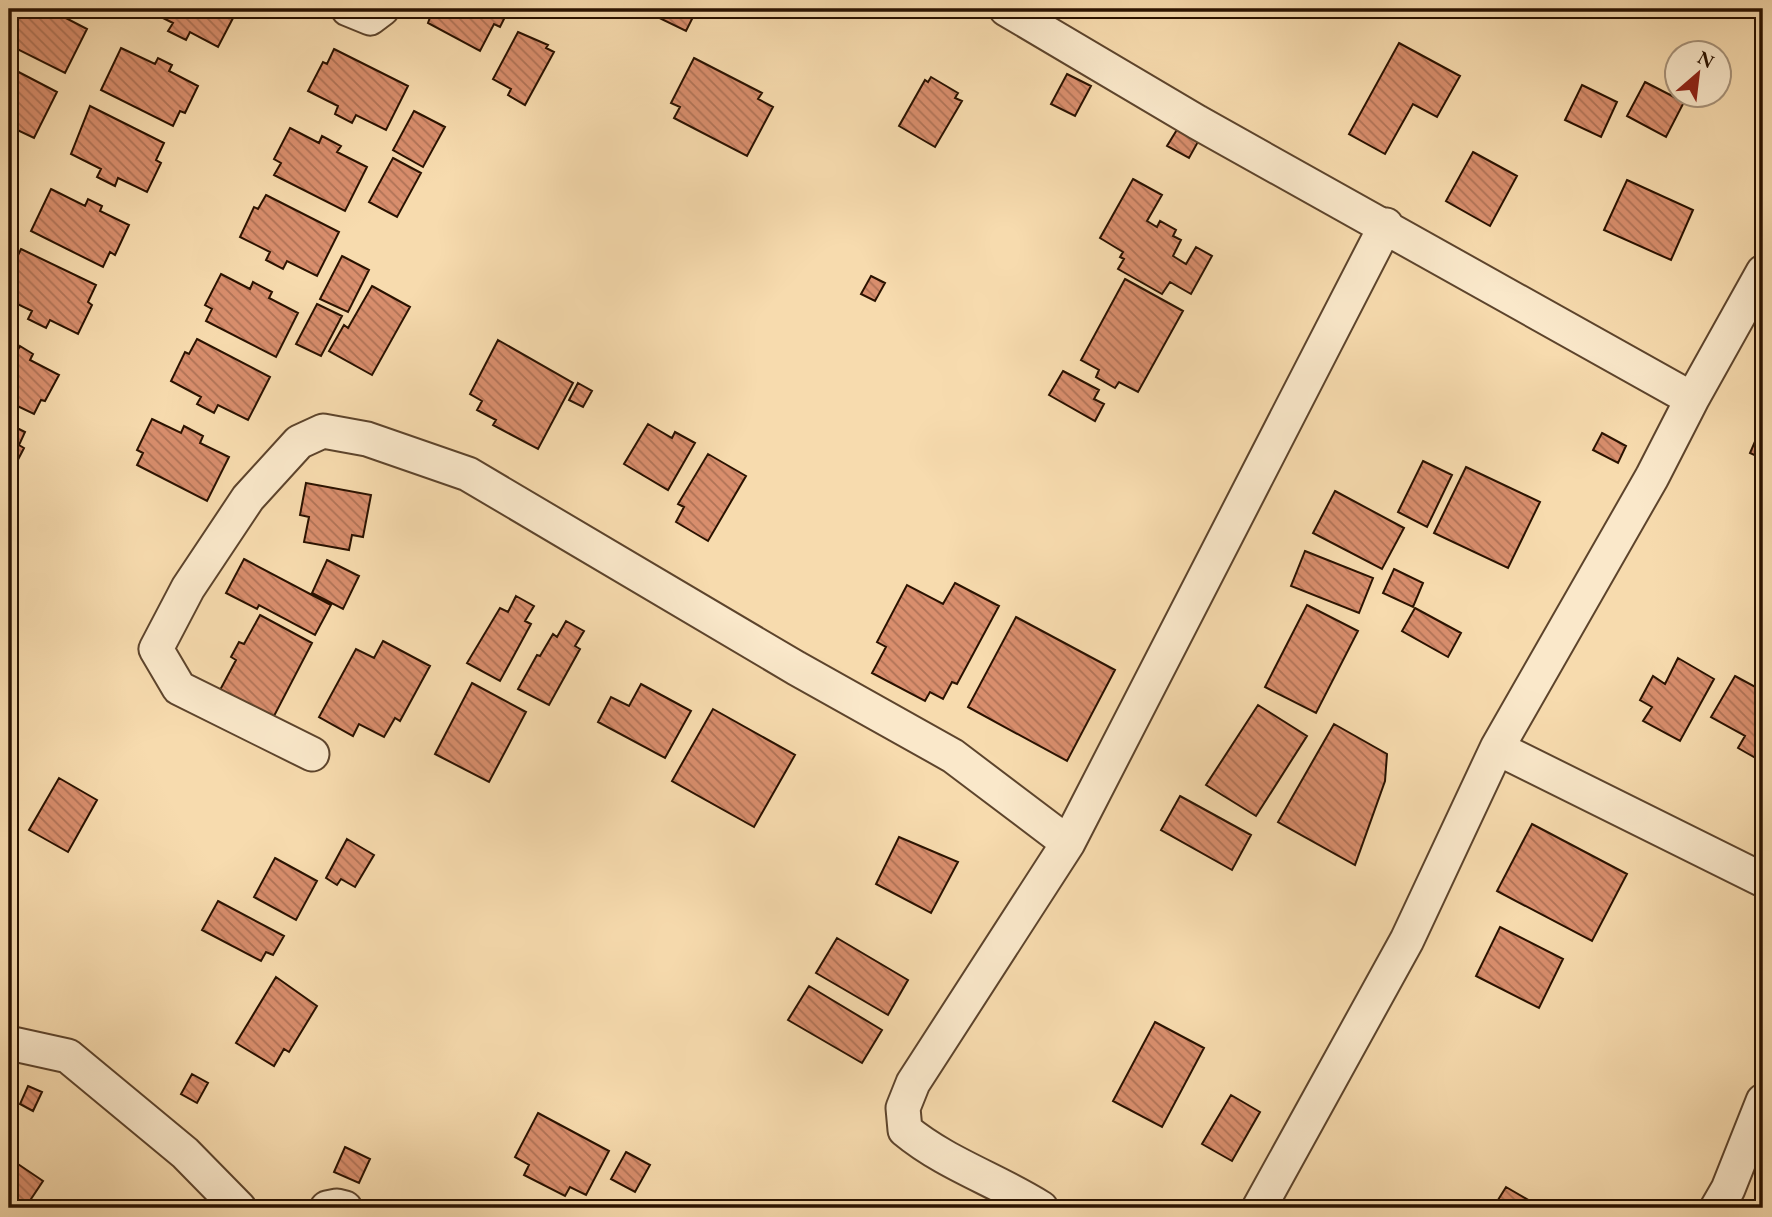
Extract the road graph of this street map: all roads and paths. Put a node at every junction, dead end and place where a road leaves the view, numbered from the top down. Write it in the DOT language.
graph roads {
  1 [pos="348,9"];
  2 [pos="382,9"];
  3 [pos="1006,9"];
  4 [pos="1386,225"];
  5 [pos="1763,272"];
  6 [pos="1692,399"];
  7 [pos="1497,748"];
  8 [pos="312,754"];
  9 [pos="1068,843"];
  10 [pos="1763,880"];
  11 [pos="9,1043"];
  12 [pos="1763,1101"];
  13 [pos="239,1208"];
  14 [pos="327,1208"];
  15 [pos="345,1208"];
  16 [pos="1041,1208"];
  17 [pos="1259,1208"];
  18 [pos="1717,1208"];
  1 -- 2 [label="street"];
  3 -- 4 [label="street"];
  4 -- 6 [label="street"];
  4 -- 9 [label="street"];
  5 -- 6 [label="street"];
  6 -- 7 [label="street"];
  7 -- 10 [label="street"];
  7 -- 17 [label="street"];
  8 -- 9 [label="street"];
  9 -- 16 [label="street"];
  11 -- 13 [label="street"];
  12 -- 18 [label="street"];
  14 -- 15 [label="street"];
}
